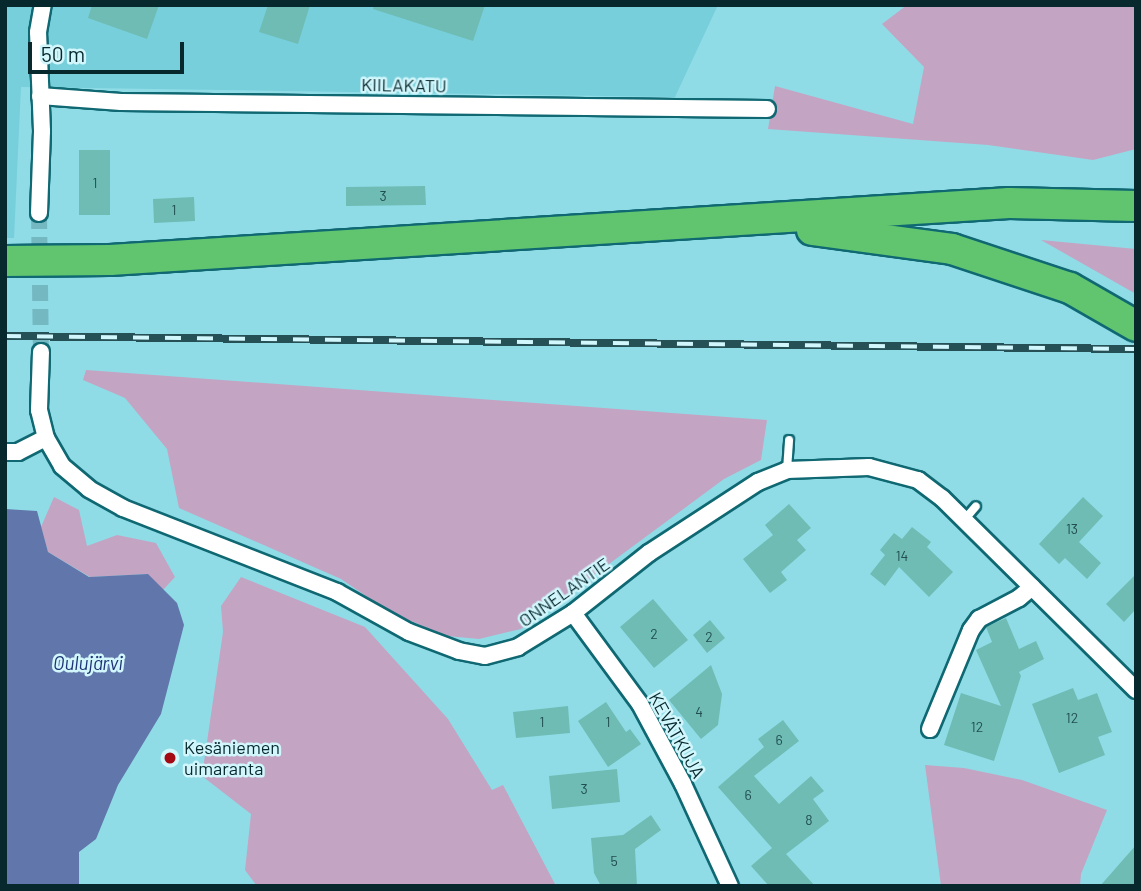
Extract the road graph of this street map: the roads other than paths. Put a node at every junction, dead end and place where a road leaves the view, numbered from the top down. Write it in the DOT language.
graph roads {
  1 [pos="43,5"];
  2 [pos="40,96"];
  3 [pos="767,109"];
  4 [pos="1136,206"];
  5 [pos="39,213"];
  6 [pos="753,221"];
  7 [pos="5,261"];
  8 [pos="1136,326"];
  9 [pos="41,352"];
  10 [pos="46,438"];
  11 [pos="789,440"];
  12 [pos="5,452"];
  13 [pos="787,470"];
  14 [pos="976,506"];
  15 [pos="964,520"];
  16 [pos="1032,587"];
  17 [pos="573,614"];
  18 [pos="1136,690"];
  19 [pos="930,729"];
  20 [pos="730,886"];
  1 -- 2 [label="street"];
  2 -- 3 [label="street, KIILAKATU"];
  2 -- 5 [label="street"];
  4 -- 6 [label="highway"];
  6 -- 7 [label="highway"];
  6 -- 8 [label="highway"];
  9 -- 10 [label="street, ONNELANTIE"];
  10 -- 12 [label="street"];
  10 -- 17 [label="street, ONNELANTIE"];
  11 -- 13 [label="lane"];
  13 -- 15 [label="street, ONNELANTIE"];
  13 -- 17 [label="street, ONNELANTIE"];
  14 -- 15 [label="lane"];
  15 -- 16 [label="street, ONNELANTIE"];
  16 -- 18 [label="street, ONNELANTIE"];
  16 -- 19 [label="street"];
  17 -- 20 [label="street, KEVÄTKUJA"];
}
